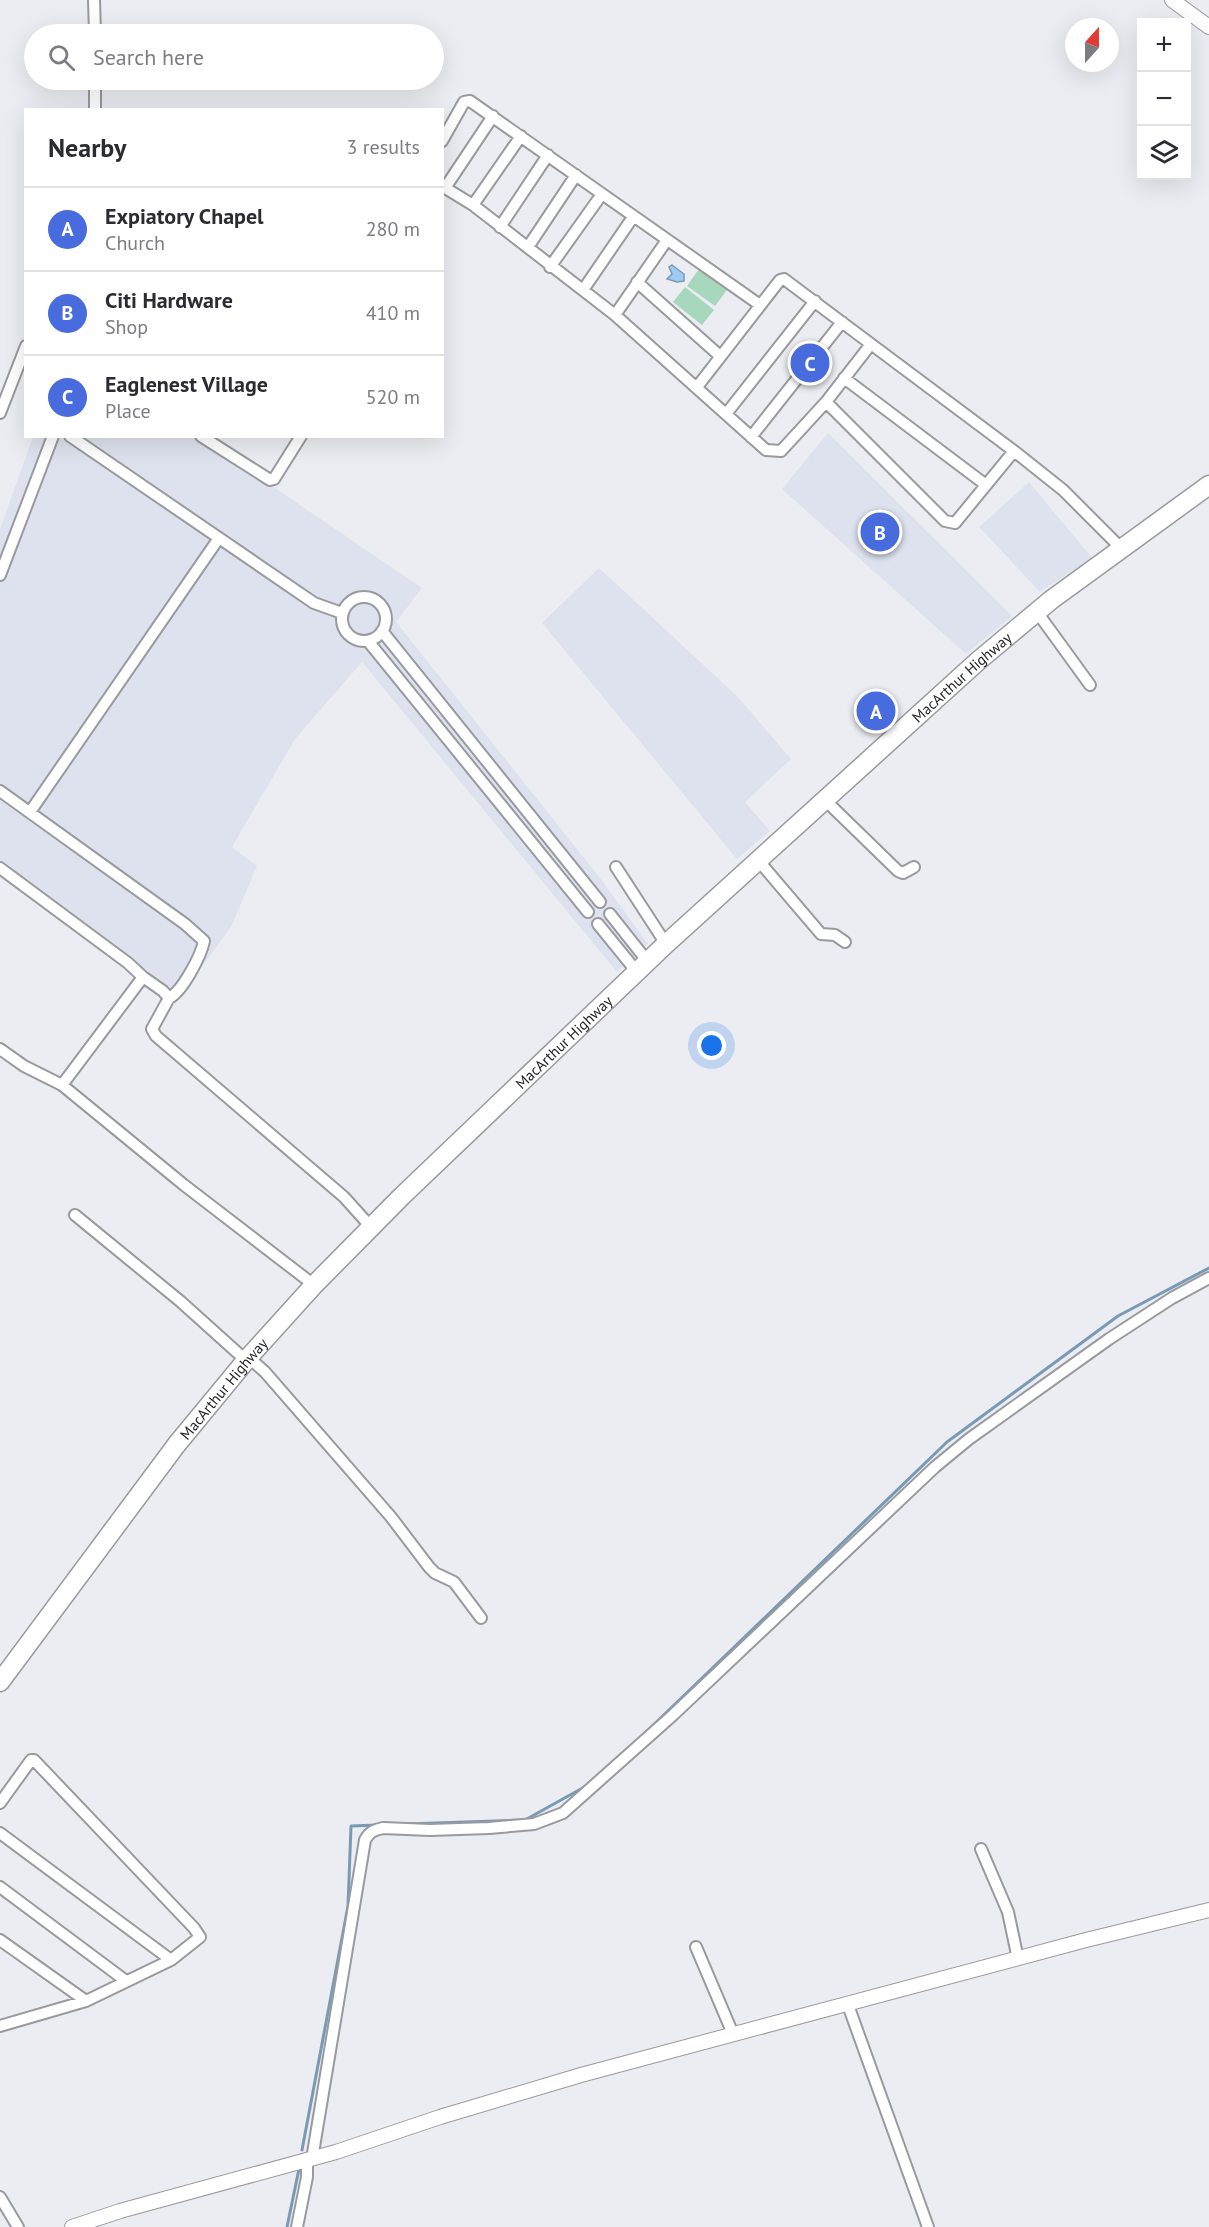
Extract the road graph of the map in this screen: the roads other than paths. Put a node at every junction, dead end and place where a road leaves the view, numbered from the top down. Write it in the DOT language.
graph roads {
  1 [pos="94,0"];
  2 [pos="1172,0"];
  3 [pos="95,24"];
  4 [pos="1209,27"];
  5 [pos="95,90"];
  6 [pos="95,108"];
  7 [pos="493,116"];
  8 [pos="520,136"];
  9 [pos="444,138"];
  10 [pos="548,155"];
  11 [pos="576,175"];
  12 [pos="444,187"];
  13 [pos="602,194"];
  14 [pos="473,206"];
  15 [pos="633,217"];
  16 [pos="500,227"];
  17 [pos="667,240"];
  18 [pos="528,247"];
  19 [pos="550,267"];
  20 [pos="637,282"];
  21 [pos="583,290"];
  22 [pos="815,301"];
  23 [pos="760,305"];
  24 [pos="615,315"];
  25 [pos="842,322"];
  26 [pos="871,344"];
  27 [pos="24,351"];
  28 [pos="720,357"];
  29 [pos="844,378"];
  30 [pos="697,387"];
  31 [pos="826,402"];
  32 [pos="0,413"];
  33 [pos="726,414"];
  34 [pos="751,437"];
  35 [pos="52,438"];
  36 [pos="73,438"];
  37 [pos="204,438"];
  38 [pos="300,438"];
  39 [pos="1014,451"];
  40 [pos="1209,484"];
  41 [pos="986,485"];
  42 [pos="219,538"];
  43 [pos="1122,549"];
  44 [pos="0,575"];
  45 [pos="1037,612"];
  46 [pos="342,613"];
  47 [pos="382,631"];
  48 [pos="368,641"];
  49 [pos="1090,684"];
  50 [pos="441,704"];
  51 [pos="428,715"];
  52 [pos="492,768"];
  53 [pos="480,779"];
  54 [pos="0,791"];
  55 [pos="825,800"];
  56 [pos="30,813"];
  57 [pos="543,830"];
  58 [pos="532,842"];
  59 [pos="758,860"];
  60 [pos="616,867"];
  61 [pos="914,867"];
  62 [pos="0,868"];
  63 [pos="600,902"];
  64 [pos="588,912"];
  65 [pos="610,914"];
  66 [pos="598,924"];
  67 [pos="845,942"];
  68 [pos="666,944"];
  69 [pos="643,967"];
  70 [pos="144,977"];
  71 [pos="169,999"];
  72 [pos="0,1049"];
  73 [pos="62,1085"];
  74 [pos="75,1215"];
  75 [pos="371,1227"];
  76 [pos="1209,1278"];
  77 [pos="314,1285"];
  78 [pos="248,1358"];
  79 [pos="481,1618"];
  80 [pos="0,1682"];
  81 [pos="0,1803"];
  82 [pos="0,1833"];
  83 [pos="981,1849"];
  84 [pos="0,1887"];
  85 [pos="1209,1911"];
  86 [pos="0,1940"];
  87 [pos="696,1947"];
  88 [pos="1018,1959"];
  89 [pos="171,1960"];
  90 [pos="126,1981"];
  91 [pos="86,2001"];
  92 [pos="848,2005"];
  93 [pos="0,2026"];
  94 [pos="732,2034"];
  95 [pos="309,2160"];
  96 [pos="0,2197"];
  97 [pos="18,2227"];
  98 [pos="72,2227"];
  99 [pos="297,2227"];
  100 [pos="928,2227"];
  1 -- 3 [label="street"];
  2 -- 4 [label="street"];
  5 -- 6 [label="street"];
  7 -- 8 [label="street"];
  7 -- 9 [label="street"];
  7 -- 12 [label="street"];
  8 -- 10 [label="street"];
  8 -- 14 [label="street"];
  10 -- 11 [label="street"];
  10 -- 16 [label="street"];
  11 -- 13 [label="street"];
  11 -- 18 [label="street"];
  12 -- 14 [label="street"];
  13 -- 15 [label="street"];
  13 -- 19 [label="street"];
  14 -- 16 [label="street"];
  15 -- 17 [label="street"];
  15 -- 21 [label="street"];
  16 -- 18 [label="street"];
  17 -- 20 [label="street"];
  17 -- 23 [label="street"];
  18 -- 19 [label="street"];
  19 -- 21 [label="street"];
  20 -- 24 [label="street"];
  20 -- 28 [label="street"];
  21 -- 24 [label="street"];
  22 -- 23 [label="street"];
  22 -- 25 [label="street"];
  22 -- 33 [label="street"];
  23 -- 28 [label="street"];
  24 -- 30 [label="street"];
  25 -- 26 [label="street"];
  25 -- 34 [label="street"];
  26 -- 29 [label="street"];
  26 -- 39 [label="street"];
  27 -- 32 [label="street"];
  28 -- 30 [label="street"];
  29 -- 31 [label="street"];
  29 -- 41 [label="street"];
  30 -- 33 [label="street"];
  31 -- 34 [label="street"];
  31 -- 41 [label="street"];
  33 -- 34 [label="street"];
  35 -- 44 [label="street"];
  36 -- 42 [label="street"];
  37 -- 38 [label="street"];
  39 -- 41 [label="street"];
  39 -- 43 [label="street"];
  40 -- 43 [label="highway, MacArthur Highway"];
  42 -- 46 [label="street"];
  42 -- 56 [label="street"];
  43 -- 45 [label="highway, MacArthur Highway"];
  45 -- 49 [label="street"];
  45 -- 55 [label="highway, MacArthur Highway"];
  46 -- 47 [label="street"];
  46 -- 48 [label="street"];
  47 -- 48 [label="street"];
  47 -- 50 [label="street"];
  48 -- 51 [label="street"];
  50 -- 51 [label="street"];
  50 -- 52 [label="street"];
  51 -- 53 [label="street"];
  52 -- 53 [label="street"];
  52 -- 57 [label="street"];
  53 -- 58 [label="street"];
  54 -- 56 [label="street"];
  55 -- 59 [label="highway, MacArthur Highway"];
  55 -- 61 [label="street"];
  56 -- 71 [label="street"];
  57 -- 58 [label="street"];
  57 -- 63 [label="street"];
  58 -- 64 [label="street"];
  59 -- 67 [label="street"];
  59 -- 68 [label="highway, MacArthur Highway"];
  60 -- 68 [label="street"];
  62 -- 70 [label="street"];
  65 -- 69 [label="street"];
  66 -- 69 [label="street"];
  68 -- 69 [label="highway, MacArthur Highway"];
  69 -- 75 [label="highway, MacArthur Highway"];
  70 -- 71 [label="street"];
  70 -- 73 [label="street"];
  71 -- 75 [label="street"];
  72 -- 73 [label="street"];
  73 -- 77 [label="street"];
  74 -- 78 [label="street"];
  75 -- 77 [label="highway, MacArthur Highway"];
  76 -- 95 [label="street"];
  77 -- 78 [label="highway, MacArthur Highway"];
  78 -- 79 [label="street"];
  78 -- 80 [label="highway, MacArthur Highway"];
  81 -- 89 [label="street"];
  82 -- 89 [label="street"];
  83 -- 88 [label="street"];
  84 -- 90 [label="street"];
  85 -- 88 [label="street"];
  86 -- 91 [label="street"];
  87 -- 94 [label="street"];
  88 -- 92 [label="street"];
  89 -- 90 [label="street"];
  90 -- 91 [label="street"];
  91 -- 93 [label="street"];
  92 -- 94 [label="street"];
  92 -- 100 [label="street"];
  94 -- 95 [label="street"];
  95 -- 98 [label="street"];
  95 -- 99 [label="street"];
  96 -- 97 [label="street"];
}
